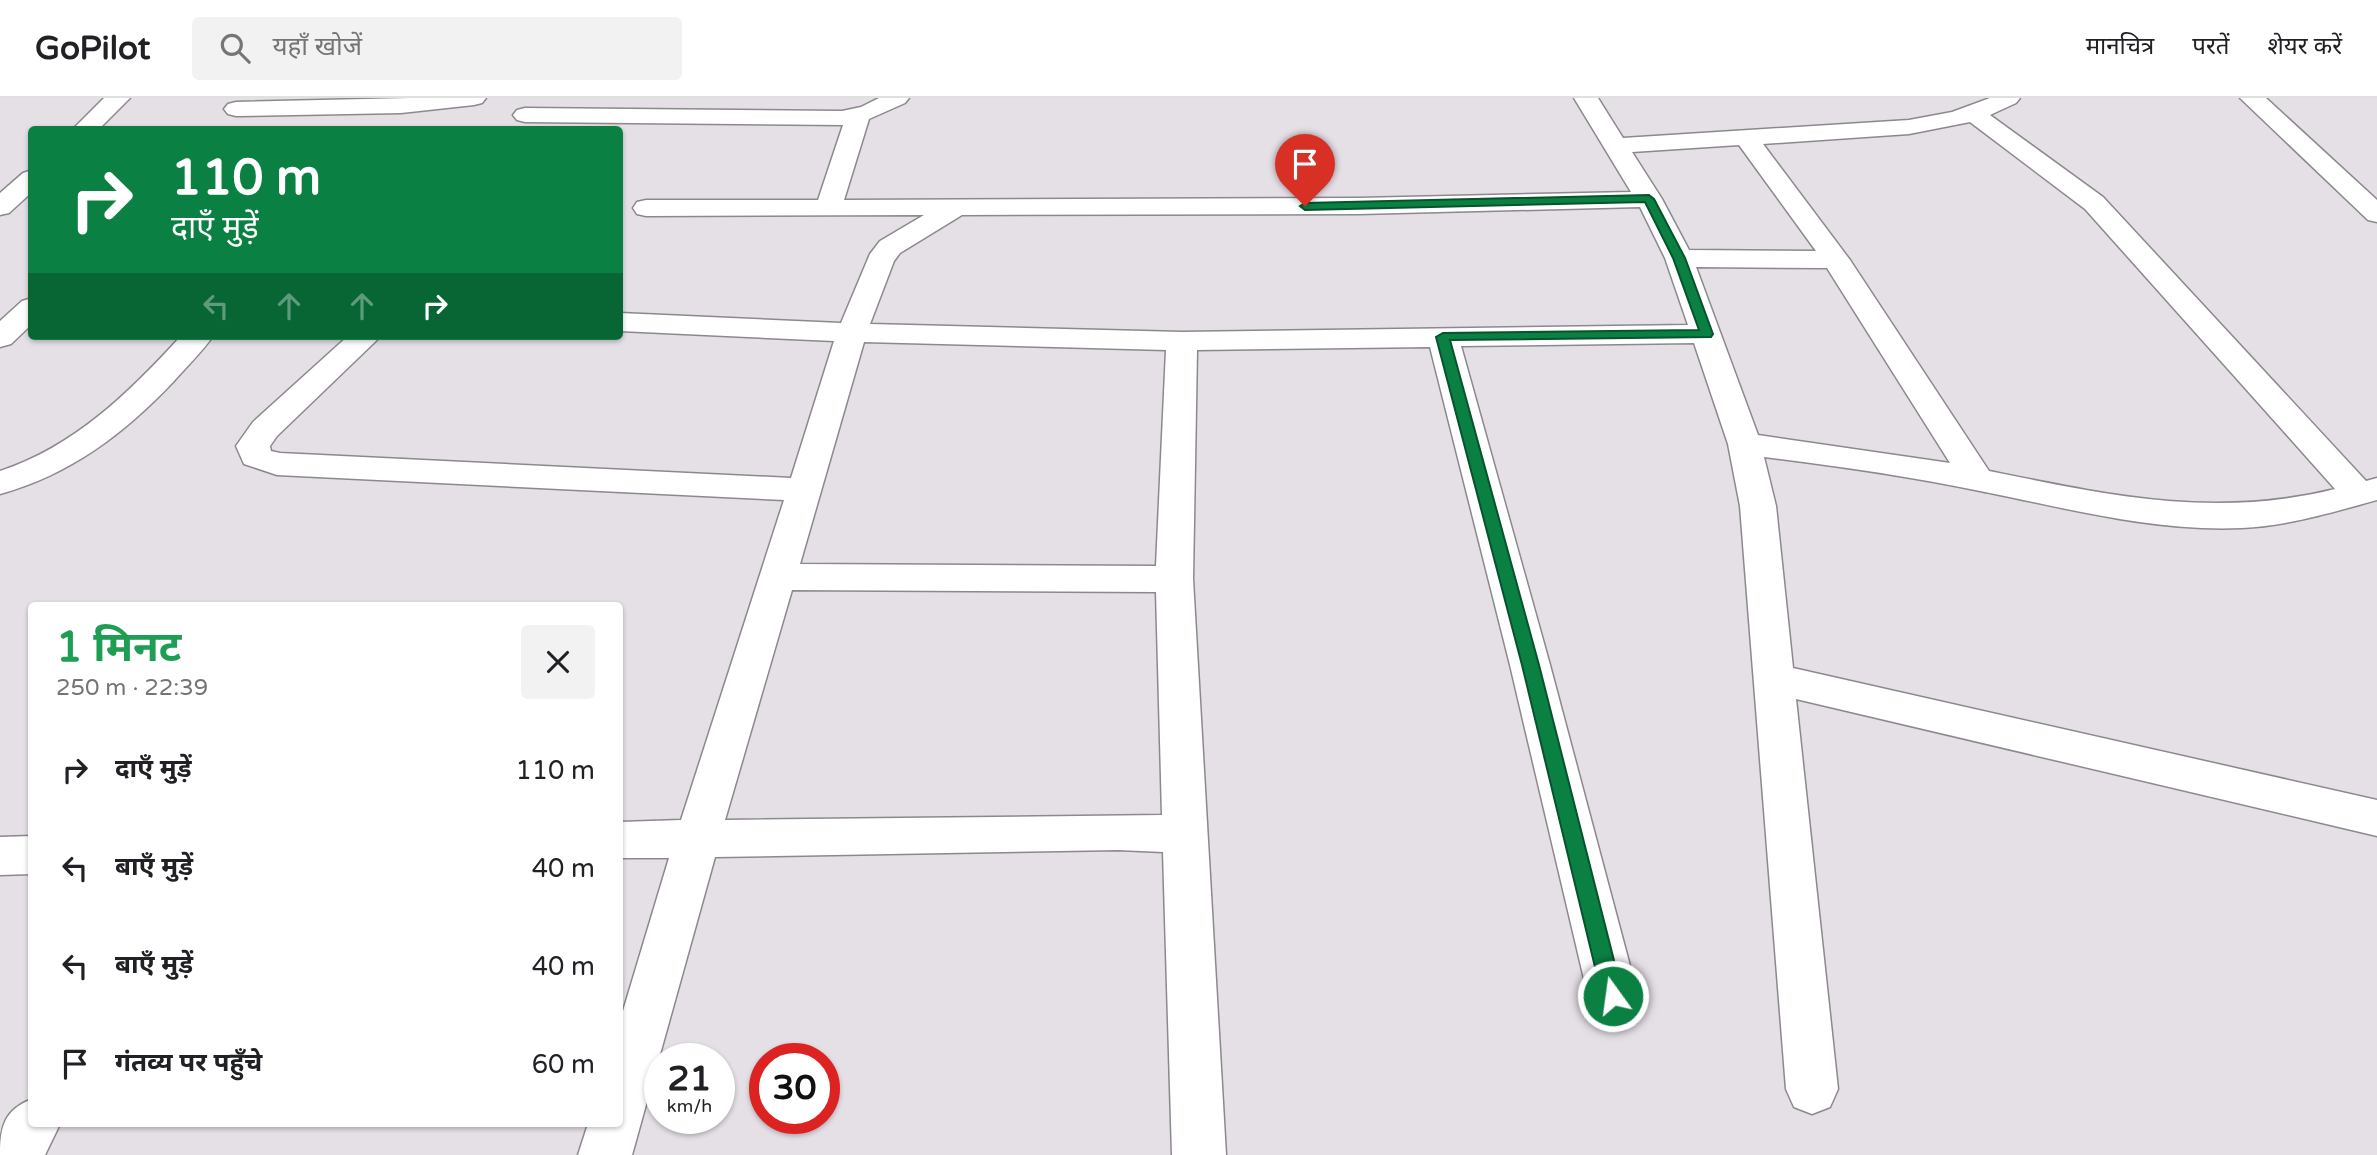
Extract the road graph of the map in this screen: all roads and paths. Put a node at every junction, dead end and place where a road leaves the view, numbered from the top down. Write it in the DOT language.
graph roads {
  1 [pos="118,98"];
  2 [pos="474,98"];
  3 [pos="897,98"];
  4 [pos="1586,98"];
  5 [pos="2008,98"];
  6 [pos="2252,98"];
  7 [pos="235,110"];
  8 [pos="524,114"];
  9 [pos="1974,114"];
  10 [pos="858,116"];
  11 [pos="88,126"];
  12 [pos="1747,139"];
  13 [pos="1616,146"];
  14 [pos="28,182"];
  15 [pos="1649,199"];
  16 [pos="0,207"];
  17 [pos="646,208"];
  18 [pos="828,209"];
  19 [pos="954,209"];
  20 [pos="2377,215"];
  21 [pos="1679,258"];
  22 [pos="1836,260"];
  23 [pos="28,311"];
  24 [pos="623,322"];
  25 [pos="852,333"];
  26 [pos="1706,334"];
  27 [pos="1443,337"];
  28 [pos="0,338"];
  29 [pos="194,340"];
  30 [pos="362,340"];
  31 [pos="1182,341"];
  32 [pos="1745,444"];
  33 [pos="1977,479"];
  34 [pos="0,484"];
  35 [pos="804,490"];
  36 [pos="2368,491"];
  37 [pos="777,577"];
  38 [pos="1174,579"];
  39 [pos="1774,679"];
  40 [pos="2377,818"];
  41 [pos="1185,834"];
  42 [pos="698,838"];
  43 [pos="623,840"];
  44 [pos="0,856"];
  45 [pos="28,856"];
  46 [pos="1613,996"];
  47 [pos="1812,1088"];
  48 [pos="623,1095"];
  49 [pos="32,1127"];
  50 [pos="613,1127"];
  51 [pos="15,1155"];
  52 [pos="605,1155"];
  53 [pos="1199,1155"];
  1 -- 11 [label="street"];
  2 -- 7 [label="street"];
  3 -- 10 [label="street"];
  4 -- 13 [label="street"];
  5 -- 9 [label="street"];
  6 -- 20 [label="street"];
  8 -- 10 [label="street"];
  9 -- 12 [label="street"];
  9 -- 36 [label="street"];
  10 -- 18 [label="street"];
  12 -- 13 [label="street"];
  12 -- 22 [label="street"];
  13 -- 15 [label="street"];
  14 -- 16 [label="street"];
  15 -- 19 [label="street"];
  15 -- 21 [label="street"];
  17 -- 18 [label="street"];
  18 -- 19 [label="street"];
  19 -- 25 [label="street"];
  21 -- 22 [label="street"];
  21 -- 26 [label="street"];
  22 -- 33 [label="street"];
  23 -- 28 [label="street"];
  24 -- 25 [label="street"];
  25 -- 31 [label="street"];
  25 -- 35 [label="street"];
  26 -- 27 [label="street"];
  26 -- 32 [label="street"];
  27 -- 31 [label="street"];
  27 -- 46 [label="street"];
  29 -- 34 [label="street"];
  30 -- 35 [label="street"];
  31 -- 38 [label="street"];
  32 -- 33 [label="street"];
  32 -- 39 [label="street"];
  33 -- 36 [label="street"];
  35 -- 37 [label="street"];
  37 -- 38 [label="street"];
  37 -- 42 [label="street"];
  38 -- 41 [label="street"];
  39 -- 40 [label="street"];
  39 -- 47 [label="street"];
  41 -- 42 [label="street"];
  41 -- 53 [label="street"];
  42 -- 43 [label="street"];
  42 -- 48 [label="street"];
  44 -- 45 [label="street"];
  49 -- 51 [label="street"];
  50 -- 52 [label="street"];
}
